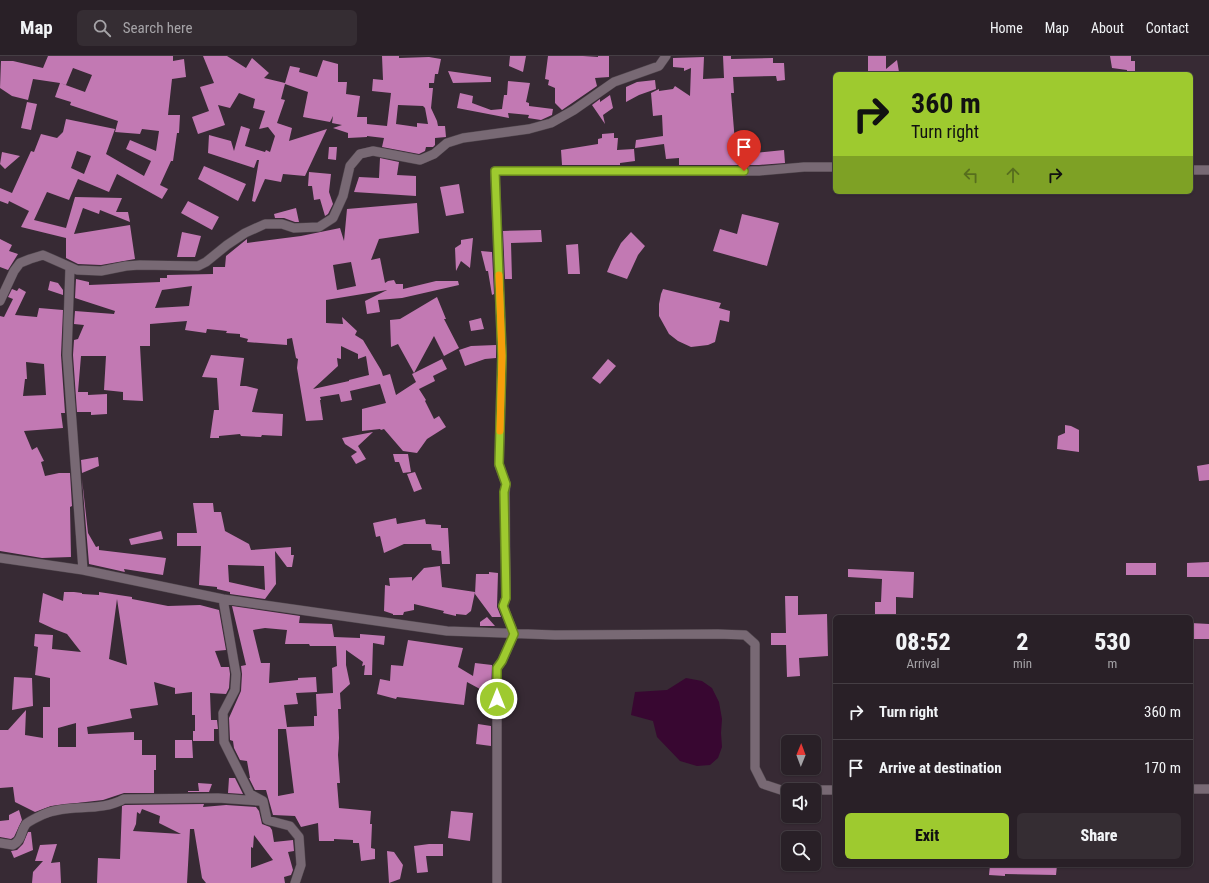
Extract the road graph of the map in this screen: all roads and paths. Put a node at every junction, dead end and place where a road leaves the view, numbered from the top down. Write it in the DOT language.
graph roads {
  1 [pos="666,56"];
  2 [pos="833,167"];
  3 [pos="1193,170"];
  4 [pos="1209,170"];
  5 [pos="70,267"];
  6 [pos="0,301"];
  7 [pos="0,558"];
  8 [pos="83,570"];
  9 [pos="223,599"];
  10 [pos="514,634"];
  11 [pos="1193,789"];
  12 [pos="1209,789"];
  13 [pos="781,790"];
  14 [pos="821,790"];
  15 [pos="833,790"];
  16 [pos="263,801"];
  17 [pos="0,843"];
  18 [pos="295,883"];
  19 [pos="497,883"];
  1 -- 5 [label="street"];
  2 -- 10 [label="street"];
  3 -- 4 [label="street"];
  5 -- 6 [label="street"];
  5 -- 8 [label="street"];
  7 -- 8 [label="street"];
  8 -- 9 [label="street"];
  9 -- 10 [label="street"];
  9 -- 16 [label="street"];
  10 -- 13 [label="street"];
  10 -- 19 [label="street"];
  11 -- 12 [label="street"];
  14 -- 15 [label="street"];
  16 -- 17 [label="street"];
  16 -- 18 [label="street"];
}
